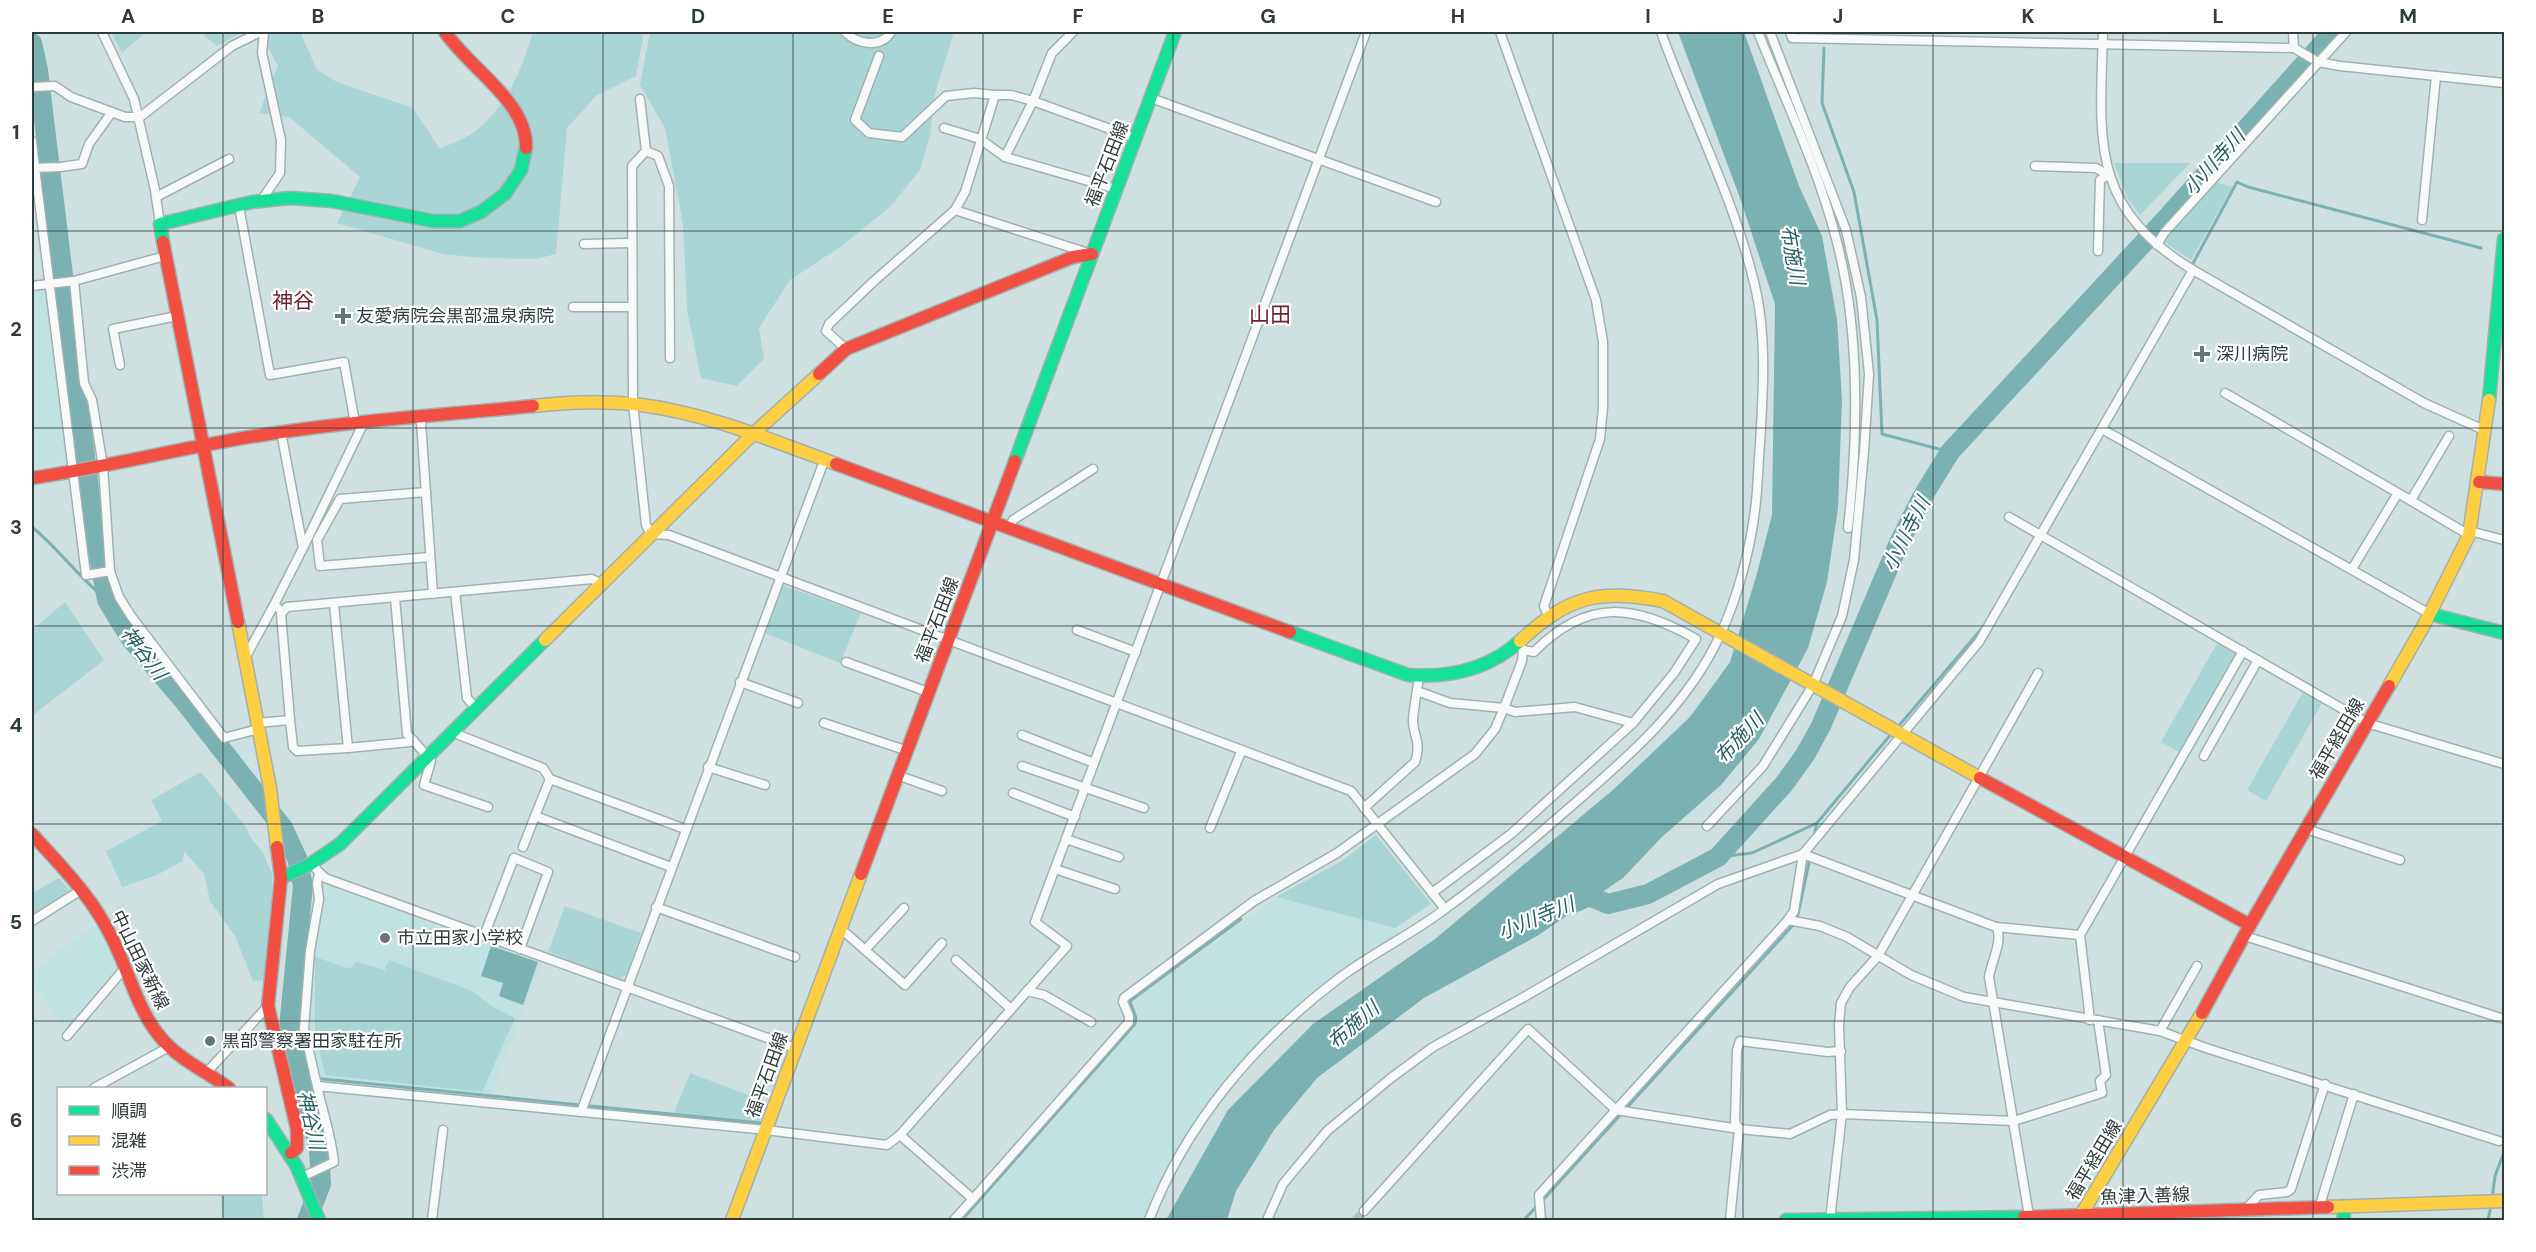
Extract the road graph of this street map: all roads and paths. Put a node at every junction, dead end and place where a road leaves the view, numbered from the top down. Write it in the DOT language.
graph roads {
  1 [pos="102,32"];
  2 [pos="262,32"];
  3 [pos="445,32"];
  4 [pos="845,32"];
  5 [pos="891,32"];
  6 [pos="1073,32"];
  7 [pos="1175,32"];
  8 [pos="1366,32"];
  9 [pos="1500,32"];
  10 [pos="1661,32"];
  11 [pos="1758,32"];
  12 [pos="1770,32"];
  13 [pos="1790,32"];
  14 [pos="2103,32"];
  15 [pos="2293,32"];
  16 [pos="2346,32"];
  17 [pos="1817,35"];
  18 [pos="2103,45"];
  19 [pos="2297,50"];
  20 [pos="879,56"];
  21 [pos="2318,61"];
  22 [pos="2436,76"];
  23 [pos="2505,83"];
  24 [pos="32,87"];
  25 [pos="994,95"];
  26 [pos="1151,98"];
  27 [pos="640,99"];
  28 [pos="1033,101"];
  29 [pos="112,112"];
  30 [pos="140,117"];
  31 [pos="944,128"];
  32 [pos="1135,138"];
  33 [pos="980,139"];
  34 [pos="32,141"];
  35 [pos="646,151"];
  36 [pos="1005,157"];
  37 [pos="229,159"];
  38 [pos="1318,159"];
  39 [pos="2036,166"];
  40 [pos="35,168"];
  41 [pos="2108,175"];
  42 [pos="1116,189"];
  43 [pos="156,197"];
  44 [pos="261,201"];
  45 [pos="1436,202"];
  46 [pos="238,206"];
  47 [pos="955,210"];
  48 [pos="2422,220"];
  49 [pos="160,224"];
  50 [pos="2505,239"];
  51 [pos="631,243"];
  52 [pos="584,244"];
  53 [pos="2157,245"];
  54 [pos="2098,251"];
  55 [pos="1092,254"];
  56 [pos="165,256"];
  57 [pos="2193,270"];
  58 [pos="74,281"];
  59 [pos="32,286"];
  60 [pos="49,286"];
  61 [pos="573,307"];
  62 [pos="631,307"];
  63 [pos="177,316"];
  64 [pos="846,349"];
  65 [pos="670,358"];
  66 [pos="120,365"];
  67 [pos="2225,393"];
  68 [pos="633,404"];
  69 [pos="416,417"];
  70 [pos="359,422"];
  71 [pos="2102,429"];
  72 [pos="2486,431"];
  73 [pos="281,432"];
  74 [pos="753,434"];
  75 [pos="2449,436"];
  76 [pos="202,446"];
  77 [pos="824,461"];
  78 [pos="101,466"];
  79 [pos="1093,469"];
  80 [pos="75,472"];
  81 [pos="32,478"];
  82 [pos="2479,482"];
  83 [pos="2505,484"];
  84 [pos="426,492"];
  85 [pos="2398,493"];
  86 [pos="2411,500"];
  87 [pos="2009,517"];
  88 [pos="993,521"];
  89 [pos="1010,528"];
  90 [pos="1848,528"];
  91 [pos="2469,533"];
  92 [pos="651,534"];
  93 [pos="2041,534"];
  94 [pos="2505,540"];
  95 [pos="303,548"];
  96 [pos="430,557"];
  97 [pos="2352,569"];
  98 [pos="110,571"];
  99 [pos="780,576"];
  100 [pos="602,584"];
  101 [pos="1161,586"];
  102 [pos="455,592"];
  103 [pos="433,594"];
  104 [pos="395,598"];
  105 [pos="334,604"];
  106 [pos="274,605"];
  107 [pos="284,611"];
  108 [pos="2430,614"];
  109 [pos="1548,616"];
  110 [pos="1077,630"];
  111 [pos="2505,633"];
  112 [pos="1724,636"];
  113 [pos="948,641"];
  114 [pos="1521,647"];
  115 [pos="1136,651"];
  116 [pos="2243,651"];
  117 [pos="244,659"];
  118 [pos="2258,660"];
  119 [pos="846,662"];
  120 [pos="2038,673"];
  121 [pos="1419,677"];
  122 [pos="740,682"];
  123 [pos="1809,683"];
  124 [pos="1417,691"];
  125 [pos="928,692"];
  126 [pos="798,703"];
  127 [pos="1116,705"];
  128 [pos="476,708"];
  129 [pos="1504,708"];
  130 [pos="290,720"];
  131 [pos="824,723"];
  132 [pos="1633,723"];
  133 [pos="2367,723"];
  134 [pos="257,726"];
  135 [pos="453,731"];
  136 [pos="1902,734"];
  137 [pos="1022,735"];
  138 [pos="413,740"];
  139 [pos="348,748"];
  140 [pos="908,751"];
  141 [pos="1241,752"];
  142 [pos="428,756"];
  143 [pos="2204,756"];
  144 [pos="1094,763"];
  145 [pos="2505,764"];
  146 [pos="1022,766"];
  147 [pos="708,767"];
  148 [pos="897,775"];
  149 [pos="1980,778"];
  150 [pos="550,779"];
  151 [pos="765,785"];
  152 [pos="1085,787"];
  153 [pos="942,791"];
  154 [pos="1013,793"];
  155 [pos="488,807"];
  156 [pos="1144,808"];
  157 [pos="1364,808"];
  158 [pos="535,816"];
  159 [pos="1074,817"];
  160 [pos="1377,825"];
  161 [pos="1707,826"];
  162 [pos="1210,828"];
  163 [pos="685,829"];
  164 [pos="2306,829"];
  165 [pos="32,834"];
  166 [pos="1066,839"];
  167 [pos="523,847"];
  168 [pos="1803,854"];
  169 [pos="1119,857"];
  170 [pos="2126,858"];
  171 [pos="2400,860"];
  172 [pos="314,867"];
  173 [pos="671,867"];
  174 [pos="1055,869"];
  175 [pos="284,877"];
  176 [pos="1115,889"];
  177 [pos="81,890"];
  178 [pos="1432,893"];
  179 [pos="1912,894"];
  180 [pos="656,908"];
  181 [pos="904,908"];
  182 [pos="1445,909"];
  183 [pos="1788,920"];
  184 [pos="32,921"];
  185 [pos="1996,927"];
  186 [pos="840,928"];
  187 [pos="2247,931"];
  188 [pos="2080,935"];
  189 [pos="484,936"];
  190 [pos="942,943"];
  191 [pos="520,950"];
  192 [pos="865,950"];
  193 [pos="1878,956"];
  194 [pos="795,957"];
  195 [pos="956,960"];
  196 [pos="2197,966"];
  197 [pos="125,968"];
  198 [pos="627,987"];
  199 [pos="1027,991"];
  200 [pos="1994,1002"];
  201 [pos="268,1006"];
  202 [pos="1011,1009"];
  203 [pos="2505,1019"];
  204 [pos="2094,1020"];
  205 [pos="1092,1022"];
  206 [pos="2160,1031"];
  207 [pos="67,1036"];
  208 [pos="2188,1040"];
  209 [pos="169,1047"];
  210 [pos="795,1048"];
  211 [pos="1841,1051"];
  212 [pos="207,1072"];
  213 [pos="2325,1084"];
  214 [pos="317,1086"];
  215 [pos="98,1087"];
  216 [pos="226,1087"];
  217 [pos="2354,1094"];
  218 [pos="1617,1110"];
  219 [pos="581,1112"];
  220 [pos="1842,1114"];
  221 [pos="267,1120"];
  222 [pos="2014,1121"];
  223 [pos="1739,1129"];
  224 [pos="443,1130"];
  225 [pos="766,1130"];
  226 [pos="900,1135"];
  227 [pos="2499,1141"];
  228 [pos="291,1154"];
  229 [pos="304,1176"];
  230 [pos="974,1199"];
  231 [pos="2505,1200"];
  232 [pos="2343,1206"];
  233 [pos="2319,1208"];
  234 [pos="1364,1211"];
  235 [pos="2244,1211"];
  236 [pos="2029,1216"];
  237 [pos="2079,1218"];
  238 [pos="1830,1220"];
  239 [pos="319,1221"];
  240 [pos="432,1221"];
  241 [pos="732,1221"];
  242 [pos="954,1221"];
  243 [pos="1149,1221"];
  244 [pos="1266,1221"];
  245 [pos="1541,1221"];
  246 [pos="1730,1221"];
  247 [pos="1786,1221"];
  248 [pos="2344,1221"];
  1 -- 30 [label="street"];
  2 -- 30 [label="street"];
  2 -- 44 [label="street"];
  3 -- 44 [label="street"];
  4 -- 5 [label="street"];
  6 -- 28 [label="street"];
  7 -- 26 [label="street, 福平石田線"];
  8 -- 38 [label="street"];
  9 -- 109 [label="street"];
  10 -- 112 [label="street"];
  11 -- 90 [label="street"];
  12 -- 123 [label="street"];
  13 -- 17 [label="street"];
  14 -- 18 [label="street"];
  15 -- 19 [label="street"];
  16 -- 21 [label="street"];
  17 -- 18 [label="street"];
  18 -- 19 [label="street"];
  18 -- 41 [label="street"];
  19 -- 21 [label="street"];
  20 -- 25 [label="street"];
  21 -- 22 [label="street"];
  21 -- 53 [label="street"];
  22 -- 23 [label="street"];
  22 -- 48 [label="street"];
  24 -- 29 [label="street"];
  25 -- 28 [label="street"];
  25 -- 33 [label="street"];
  26 -- 32 [label="street, 福平石田線"];
  26 -- 38 [label="street"];
  27 -- 35 [label="street"];
  28 -- 32 [label="street"];
  28 -- 36 [label="street"];
  29 -- 30 [label="street"];
  29 -- 40 [label="street"];
  30 -- 43 [label="street"];
  31 -- 33 [label="street"];
  32 -- 42 [label="street, 福平石田線"];
  33 -- 36 [label="street"];
  33 -- 47 [label="street"];
  34 -- 40 [label="street"];
  35 -- 51 [label="street"];
  35 -- 65 [label="street"];
  36 -- 42 [label="street"];
  37 -- 43 [label="street"];
  38 -- 45 [label="street"];
  38 -- 101 [label="street"];
  39 -- 41 [label="street"];
  40 -- 60 [label="street"];
  41 -- 53 [label="street"];
  41 -- 54 [label="street"];
  42 -- 55 [label="street, 福平石田線"];
  43 -- 49 [label="street"];
  44 -- 46 [label="street"];
  46 -- 49 [label="street"];
  46 -- 70 [label="street"];
  47 -- 55 [label="street"];
  47 -- 64 [label="street"];
  49 -- 56 [label="street"];
  50 -- 72 [label="street, 福平経田線"];
  51 -- 52 [label="street"];
  51 -- 62 [label="street"];
  53 -- 57 [label="street"];
  55 -- 64 [label="street"];
  55 -- 88 [label="street, 福平石田線"];
  56 -- 58 [label="street"];
  56 -- 63 [label="street"];
  57 -- 71 [label="street"];
  57 -- 72 [label="street"];
  58 -- 60 [label="street"];
  58 -- 78 [label="street"];
  59 -- 60 [label="street"];
  60 -- 80 [label="street"];
  61 -- 62 [label="street"];
  62 -- 68 [label="street"];
  63 -- 66 [label="street"];
  63 -- 76 [label="street"];
  64 -- 74 [label="street"];
  67 -- 85 [label="street"];
  68 -- 69 [label="street"];
  68 -- 74 [label="street"];
  68 -- 92 [label="street"];
  69 -- 70 [label="street"];
  69 -- 84 [label="street"];
  70 -- 73 [label="street"];
  70 -- 95 [label="street"];
  71 -- 93 [label="street"];
  71 -- 97 [label="street"];
  72 -- 82 [label="street, 福平経田線"];
  73 -- 76 [label="street"];
  73 -- 95 [label="street"];
  74 -- 77 [label="street"];
  74 -- 92 [label="street"];
  75 -- 86 [label="street"];
  76 -- 78 [label="street"];
  76 -- 117 [label="street"];
  77 -- 88 [label="street"];
  77 -- 99 [label="street"];
  78 -- 80 [label="street"];
  78 -- 98 [label="street"];
  79 -- 89 [label="street"];
  80 -- 81 [label="street"];
  80 -- 98 [label="street"];
  82 -- 83 [label="street"];
  82 -- 91 [label="street, 福平経田線"];
  84 -- 96 [label="street"];
  84 -- 96 [label="street"];
  85 -- 86 [label="street"];
  85 -- 97 [label="street"];
  86 -- 91 [label="street"];
  87 -- 93 [label="street"];
  88 -- 89 [label="street"];
  88 -- 113 [label="street, 福平石田線"];
  89 -- 101 [label="street"];
  91 -- 94 [label="street"];
  91 -- 108 [label="street, 福平経田線"];
  92 -- 99 [label="street"];
  92 -- 100 [label="street"];
  93 -- 116 [label="street"];
  93 -- 136 [label="street"];
  95 -- 106 [label="street"];
  96 -- 103 [label="street"];
  97 -- 108 [label="street"];
  98 -- 134 [label="street"];
  99 -- 113 [label="street"];
  99 -- 122 [label="street"];
  100 -- 102 [label="street"];
  100 -- 128 [label="street"];
  101 -- 115 [label="street"];
  101 -- 121 [label="street"];
  102 -- 103 [label="street"];
  102 -- 128 [label="street"];
  103 -- 104 [label="street"];
  104 -- 105 [label="street"];
  104 -- 138 [label="street"];
  105 -- 107 [label="street"];
  105 -- 139 [label="street"];
  106 -- 107 [label="street"];
  106 -- 117 [label="street"];
  107 -- 130 [label="street"];
  108 -- 111 [label="street"];
  108 -- 133 [label="street, 福平経田線"];
  109 -- 112 [label="street"];
  109 -- 114 [label="street"];
  110 -- 115 [label="street"];
  112 -- 123 [label="street"];
  112 -- 182 [label="street"];
  113 -- 125 [label="street, 福平石田線"];
  113 -- 127 [label="street"];
  114 -- 121 [label="street"];
  114 -- 129 [label="street"];
  114 -- 132 [label="street"];
  115 -- 127 [label="street"];
  116 -- 118 [label="street"];
  116 -- 170 [label="street"];
  117 -- 134 [label="street"];
  118 -- 133 [label="street"];
  118 -- 143 [label="street"];
  119 -- 125 [label="street"];
  120 -- 149 [label="street"];
  121 -- 124 [label="street"];
  122 -- 126 [label="street"];
  122 -- 147 [label="street"];
  123 -- 136 [label="street"];
  123 -- 161 [label="street"];
  124 -- 129 [label="street"];
  124 -- 157 [label="street"];
  125 -- 140 [label="street, 福平石田線"];
  127 -- 141 [label="street"];
  127 -- 144 [label="street"];
  128 -- 135 [label="street"];
  129 -- 132 [label="street"];
  129 -- 160 [label="street"];
  130 -- 134 [label="street"];
  130 -- 139 [label="street"];
  131 -- 140 [label="street"];
  132 -- 178 [label="street"];
  133 -- 145 [label="street"];
  133 -- 164 [label="street, 福平経田線"];
  134 -- 175 [label="street"];
  135 -- 142 [label="street"];
  135 -- 150 [label="street"];
  136 -- 149 [label="street"];
  136 -- 168 [label="street"];
  137 -- 144 [label="street"];
  138 -- 139 [label="street"];
  138 -- 142 [label="street"];
  140 -- 148 [label="street, 福平石田線"];
  141 -- 157 [label="street"];
  141 -- 162 [label="street"];
  142 -- 155 [label="street"];
  142 -- 172 [label="street"];
  144 -- 152 [label="street"];
  146 -- 152 [label="street"];
  147 -- 151 [label="street"];
  147 -- 163 [label="street"];
  148 -- 153 [label="street"];
  148 -- 186 [label="street, 福平石田線"];
  149 -- 170 [label="street"];
  149 -- 179 [label="street"];
  150 -- 158 [label="street"];
  150 -- 163 [label="street"];
  152 -- 156 [label="street"];
  152 -- 159 [label="street"];
  154 -- 159 [label="street"];
  157 -- 160 [label="street"];
  158 -- 167 [label="street"];
  158 -- 173 [label="street"];
  159 -- 166 [label="street"];
  160 -- 178 [label="street"];
  160 -- 230 [label="street"];
  163 -- 173 [label="street"];
  164 -- 171 [label="street"];
  164 -- 187 [label="street, 福平経田線"];
  165 -- 177 [label="street, 中山田家新線"];
  166 -- 169 [label="street"];
  166 -- 174 [label="street"];
  168 -- 179 [label="street"];
  168 -- 183 [label="street"];
  168 -- 244 [label="street"];
  170 -- 187 [label="street"];
  170 -- 188 [label="street"];
  172 -- 175 [label="street"];
  172 -- 189 [label="street"];
  172 -- 214 [label="street"];
  173 -- 180 [label="street"];
  174 -- 176 [label="street"];
  174 -- 199 [label="street"];
  175 -- 201 [label="street"];
  177 -- 184 [label="street"];
  177 -- 197 [label="street, 中山田家新線"];
  178 -- 182 [label="street"];
  179 -- 185 [label="street"];
  179 -- 193 [label="street"];
  180 -- 194 [label="street"];
  180 -- 198 [label="street"];
  181 -- 192 [label="street"];
  182 -- 243 [label="street"];
  183 -- 193 [label="street"];
  183 -- 218 [label="street"];
  185 -- 188 [label="street"];
  185 -- 200 [label="street"];
  186 -- 192 [label="street"];
  186 -- 210 [label="street, 福平石田線"];
  187 -- 203 [label="street"];
  187 -- 208 [label="street, 福平経田線"];
  188 -- 204 [label="street"];
  189 -- 191 [label="street"];
  189 -- 191 [label="street"];
  190 -- 192 [label="street"];
  191 -- 198 [label="street"];
  193 -- 200 [label="street"];
  193 -- 211 [label="street"];
  195 -- 202 [label="street"];
  196 -- 206 [label="street"];
  197 -- 207 [label="street"];
  197 -- 209 [label="street, 中山田家新線"];
  198 -- 210 [label="street"];
  198 -- 219 [label="street"];
  199 -- 202 [label="street"];
  199 -- 205 [label="street"];
  200 -- 204 [label="street"];
  200 -- 222 [label="street"];
  201 -- 212 [label="street"];
  201 -- 228 [label="street"];
  202 -- 226 [label="street"];
  204 -- 206 [label="street"];
  204 -- 222 [label="street"];
  206 -- 208 [label="street"];
  208 -- 213 [label="street"];
  208 -- 237 [label="street, 福平経田線"];
  209 -- 212 [label="street, 中山田家新線"];
  209 -- 215 [label="street"];
  210 -- 225 [label="street, 福平石田線"];
  211 -- 220 [label="street"];
  211 -- 223 [label="street"];
  212 -- 216 [label="street, 中山田家新線"];
  213 -- 217 [label="street"];
  213 -- 235 [label="street"];
  214 -- 219 [label="street"];
  214 -- 229 [label="street"];
  217 -- 227 [label="street"];
  217 -- 233 [label="street"];
  218 -- 223 [label="street"];
  218 -- 234 [label="street"];
  218 -- 245 [label="street"];
  219 -- 225 [label="street"];
  220 -- 222 [label="street"];
  220 -- 223 [label="street"];
  220 -- 238 [label="street"];
  221 -- 228 [label="street"];
  222 -- 236 [label="street"];
  223 -- 246 [label="street"];
  224 -- 240 [label="street"];
  225 -- 226 [label="street"];
  225 -- 241 [label="street, 福平石田線"];
  226 -- 230 [label="street"];
  228 -- 229 [label="street"];
  229 -- 239 [label="street"];
  230 -- 242 [label="street"];
  231 -- 232 [label="street, 魚津入善線"];
  232 -- 233 [label="street, 魚津入善線"];
  232 -- 248 [label="street"];
  233 -- 235 [label="street, 魚津入善線"];
  235 -- 237 [label="street, 魚津入善線"];
  236 -- 237 [label="street, 魚津入善線"];
  236 -- 238 [label="street, 魚津入善線"];
  238 -- 247 [label="street, 魚津入善線"];
}
